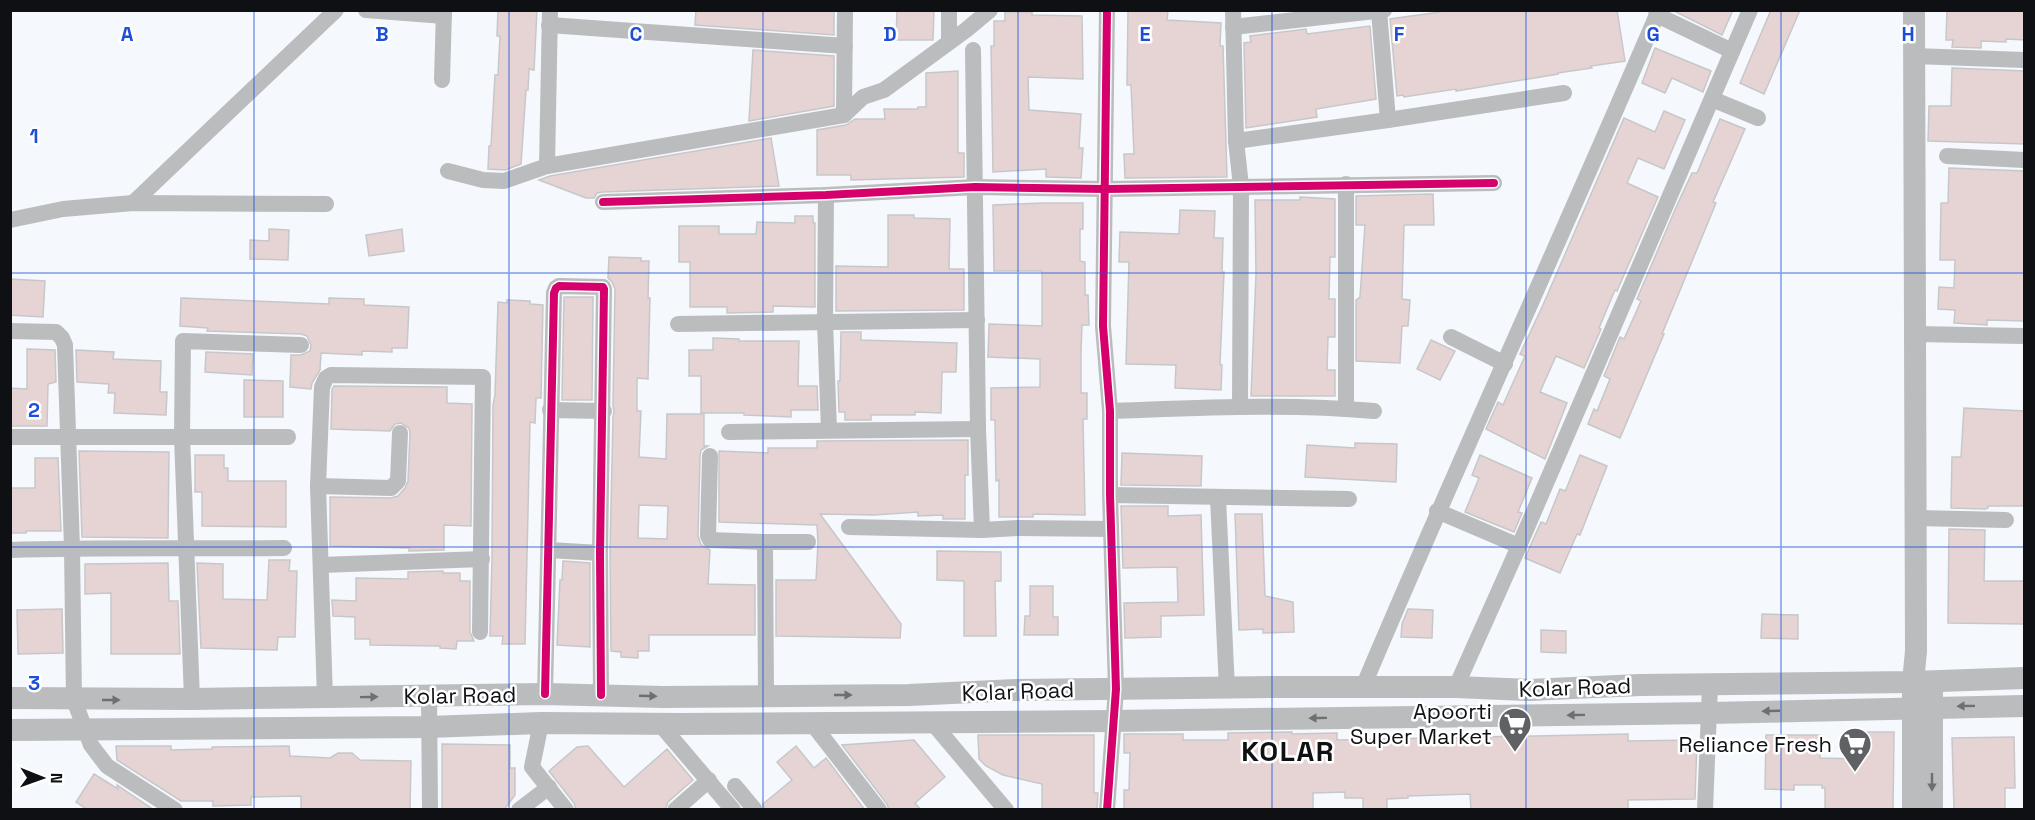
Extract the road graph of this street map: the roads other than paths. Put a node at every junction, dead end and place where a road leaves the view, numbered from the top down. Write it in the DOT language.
graph roads {
  1 [pos="336,10"];
  2 [pos="366,10"];
  3 [pos="845,10"];
  4 [pos="949,10"];
  5 [pos="990,10"];
  6 [pos="1107,10"];
  7 [pos="1750,10"];
  8 [pos="1914,10"];
  9 [pos="1382,11"];
  10 [pos="1657,12"];
  11 [pos="444,14"];
  12 [pos="1325,14"];
  13 [pos="550,18"];
  14 [pos="1233,19"];
  15 [pos="949,42"];
  16 [pos="845,46"];
  17 [pos="973,50"];
  18 [pos="1732,51"];
  19 [pos="1914,56"];
  20 [pos="2025,60"];
  21 [pos="442,80"];
  22 [pos="1564,93"];
  23 [pos="1713,99"];
  24 [pos="844,115"];
  25 [pos="1758,118"];
  26 [pos="1388,120"];
  27 [pos="1236,141"];
  28 [pos="1947,156"];
  29 [pos="2025,160"];
  30 [pos="547,165"];
  31 [pos="447,171"];
  32 [pos="1494,183"];
  33 [pos="1346,184"];
  34 [pos="975,186"];
  35 [pos="1241,186"];
  36 [pos="1106,189"];
  37 [pos="826,195"];
  38 [pos="603,202"];
  39 [pos="134,203"];
  40 [pos="326,204"];
  41 [pos="10,220"];
  42 [pos="977,320"];
  43 [pos="825,322"];
  44 [pos="678,324"];
  45 [pos="10,331"];
  46 [pos="1915,334"];
  47 [pos="2025,336"];
  48 [pos="1451,337"];
  49 [pos="301,345"];
  50 [pos="1505,364"];
  51 [pos="1240,407"];
  52 [pos="1346,409"];
  53 [pos="550,411"];
  54 [pos="604,411"];
  55 [pos="1110,411"];
  56 [pos="1374,411"];
  57 [pos="978,429"];
  58 [pos="829,430"];
  59 [pos="729,432"];
  60 [pos="400,433"];
  61 [pos="10,437"];
  62 [pos="67,437"];
  63 [pos="182,437"];
  64 [pos="288,437"];
  65 [pos="710,456"];
  66 [pos="318,486"];
  67 [pos="1110,495"];
  68 [pos="1218,498"];
  69 [pos="1349,499"];
  70 [pos="1437,511"];
  71 [pos="1916,518"];
  72 [pos="2006,520"];
  73 [pos="849,527"];
  74 [pos="1111,529"];
  75 [pos="982,530"];
  76 [pos="765,542"];
  77 [pos="808,542"];
  78 [pos="1519,546"];
  79 [pos="72,548"];
  80 [pos="284,548"];
  81 [pos="187,549"];
  82 [pos="10,550"];
  83 [pos="549,550"];
  84 [pos="600,553"];
  85 [pos="482,560"];
  86 [pos="321,565"];
  87 [pos="480,632"];
  88 [pos="2025,678"];
  89 [pos="1922,682"];
  90 [pos="1710,685"];
  91 [pos="1363,687"];
  92 [pos="1456,687"];
  93 [pos="1116,689"];
  94 [pos="1227,689"];
  95 [pos="545,694"];
  96 [pos="601,695"];
  97 [pos="766,695"];
  98 [pos="429,696"];
  99 [pos="10,698"];
  100 [pos="325,698"];
  101 [pos="192,699"];
  102 [pos="74,700"];
  103 [pos="2025,706"];
  104 [pos="1922,707"];
  105 [pos="1709,713"];
  106 [pos="1112,721"];
  107 [pos="811,722"];
  108 [pos="932,722"];
  109 [pos="541,723"];
  110 [pos="660,724"];
  111 [pos="429,727"];
  112 [pos="10,730"];
  113 [pos="85,730"];
  114 [pos="709,780"];
  115 [pos="735,786"];
  116 [pos="549,787"];
  117 [pos="175,810"];
  118 [pos="430,810"];
  119 [pos="519,810"];
  120 [pos="566,810"];
  121 [pos="675,810"];
  122 [pos="734,810"];
  123 [pos="755,810"];
  124 [pos="879,810"];
  125 [pos="1006,810"];
  126 [pos="1107,810"];
  127 [pos="1705,810"];
  128 [pos="1913,810"];
  129 [pos="1932,810"];
  1 -- 39 [label="street"];
  2 -- 11 [label="street"];
  3 -- 16 [label="street"];
  4 -- 15 [label="street"];
  5 -- 15 [label="street"];
  6 -- 36 [label="street"];
  7 -- 18 [label="street"];
  8 -- 19 [label="main road"];
  9 -- 12 [label="street"];
  9 -- 26 [label="street"];
  10 -- 18 [label="street"];
  10 -- 50 [label="street"];
  11 -- 21 [label="street"];
  12 -- 14 [label="street"];
  13 -- 16 [label="street"];
  13 -- 30 [label="street"];
  14 -- 27 [label="street"];
  15 -- 24 [label="street"];
  16 -- 24 [label="street"];
  17 -- 34 [label="street"];
  18 -- 23 [label="street"];
  19 -- 20 [label="street"];
  19 -- 46 [label="main road"];
  22 -- 26 [label="street"];
  23 -- 25 [label="street"];
  23 -- 78 [label="street"];
  24 -- 30 [label="street"];
  26 -- 27 [label="street"];
  27 -- 35 [label="street"];
  28 -- 29 [label="street"];
  30 -- 31 [label="street"];
  32 -- 33 [label="street"];
  33 -- 35 [label="street"];
  33 -- 52 [label="street"];
  34 -- 36 [label="street"];
  34 -- 37 [label="street"];
  34 -- 42 [label="street"];
  35 -- 36 [label="street"];
  35 -- 51 [label="street"];
  36 -- 55 [label="street"];
  37 -- 38 [label="street"];
  37 -- 43 [label="street"];
  39 -- 40 [label="street"];
  39 -- 41 [label="street"];
  42 -- 43 [label="street"];
  42 -- 57 [label="street"];
  43 -- 44 [label="street"];
  43 -- 58 [label="street"];
  45 -- 62 [label="street"];
  46 -- 47 [label="street"];
  46 -- 71 [label="main road"];
  48 -- 50 [label="street"];
  49 -- 63 [label="street"];
  50 -- 70 [label="street"];
  51 -- 52 [label="street"];
  51 -- 55 [label="street"];
  52 -- 56 [label="street"];
  53 -- 54 [label="street"];
  53 -- 54 [label="street"];
  53 -- 83 [label="street"];
  54 -- 84 [label="street"];
  55 -- 67 [label="street"];
  57 -- 58 [label="street"];
  57 -- 75 [label="street"];
  58 -- 59 [label="street"];
  60 -- 66 [label="street"];
  61 -- 62 [label="street"];
  62 -- 63 [label="street"];
  62 -- 79 [label="street"];
  63 -- 64 [label="street"];
  63 -- 81 [label="street"];
  65 -- 76 [label="street"];
  66 -- 85 [label="street"];
  66 -- 86 [label="street"];
  67 -- 68 [label="street"];
  67 -- 74 [label="street"];
  68 -- 69 [label="street"];
  68 -- 94 [label="street"];
  70 -- 78 [label="street"];
  70 -- 91 [label="street"];
  71 -- 72 [label="street"];
  71 -- 89 [label="main road"];
  73 -- 75 [label="street"];
  74 -- 75 [label="street"];
  74 -- 93 [label="street"];
  76 -- 77 [label="street"];
  76 -- 97 [label="street"];
  78 -- 92 [label="street"];
  79 -- 81 [label="street"];
  79 -- 82 [label="street"];
  79 -- 102 [label="street"];
  80 -- 81 [label="street"];
  81 -- 101 [label="street"];
  83 -- 84 [label="street"];
  83 -- 95 [label="street"];
  84 -- 96 [label="street"];
  85 -- 86 [label="street"];
  85 -- 87 [label="street"];
  86 -- 100 [label="street"];
  88 -- 89 [label="main road, Kolar Road"];
  89 -- 90 [label="main road, Kolar Road"];
  89 -- 104 [label="main road"];
  90 -- 92 [label="main road, Kolar Road"];
  90 -- 105 [label="street"];
  91 -- 92 [label="main road, Kolar Road"];
  91 -- 94 [label="main road, Kolar Road"];
  93 -- 94 [label="main road, Kolar Road"];
  97 -- 93 [label="main road, Kolar Road, one-way"];
  93 -- 106 [label="street"];
  95 -- 96 [label="main road, Kolar Road"];
  95 -- 98 [label="main road, Kolar Road"];
  96 -- 97 [label="main road, Kolar Road, one-way"];
  100 -- 98 [label="main road, Kolar Road, one-way"];
  98 -- 111 [label="street"];
  99 -- 102 [label="main road, Kolar Road"];
  100 -- 101 [label="main road, Kolar Road"];
  102 -- 101 [label="main road, Kolar Road, one-way"];
  102 -- 113 [label="street"];
  103 -- 104 [label="main road, Kolar Road, one-way"];
  104 -- 105 [label="main road, Kolar Road, one-way"];
  104 -- 128 [label="main road"];
  104 -- 129 [label="main road, one-way"];
  105 -- 106 [label="main road, Kolar Road, one-way"];
  105 -- 127 [label="street"];
  106 -- 108 [label="main road, Kolar Road"];
  106 -- 126 [label="street"];
  107 -- 108 [label="main road, Kolar Road"];
  107 -- 110 [label="main road, Kolar Road"];
  107 -- 124 [label="street"];
  108 -- 125 [label="street"];
  109 -- 110 [label="main road, Kolar Road"];
  109 -- 111 [label="main road, Kolar Road"];
  109 -- 116 [label="street"];
  110 -- 114 [label="street"];
  111 -- 113 [label="main road, Kolar Road"];
  111 -- 118 [label="street"];
  112 -- 113 [label="main road, Kolar Road"];
  113 -- 117 [label="street"];
  114 -- 121 [label="street"];
  114 -- 122 [label="street"];
  115 -- 123 [label="street"];
  116 -- 119 [label="street"];
  116 -- 120 [label="street"];
}
